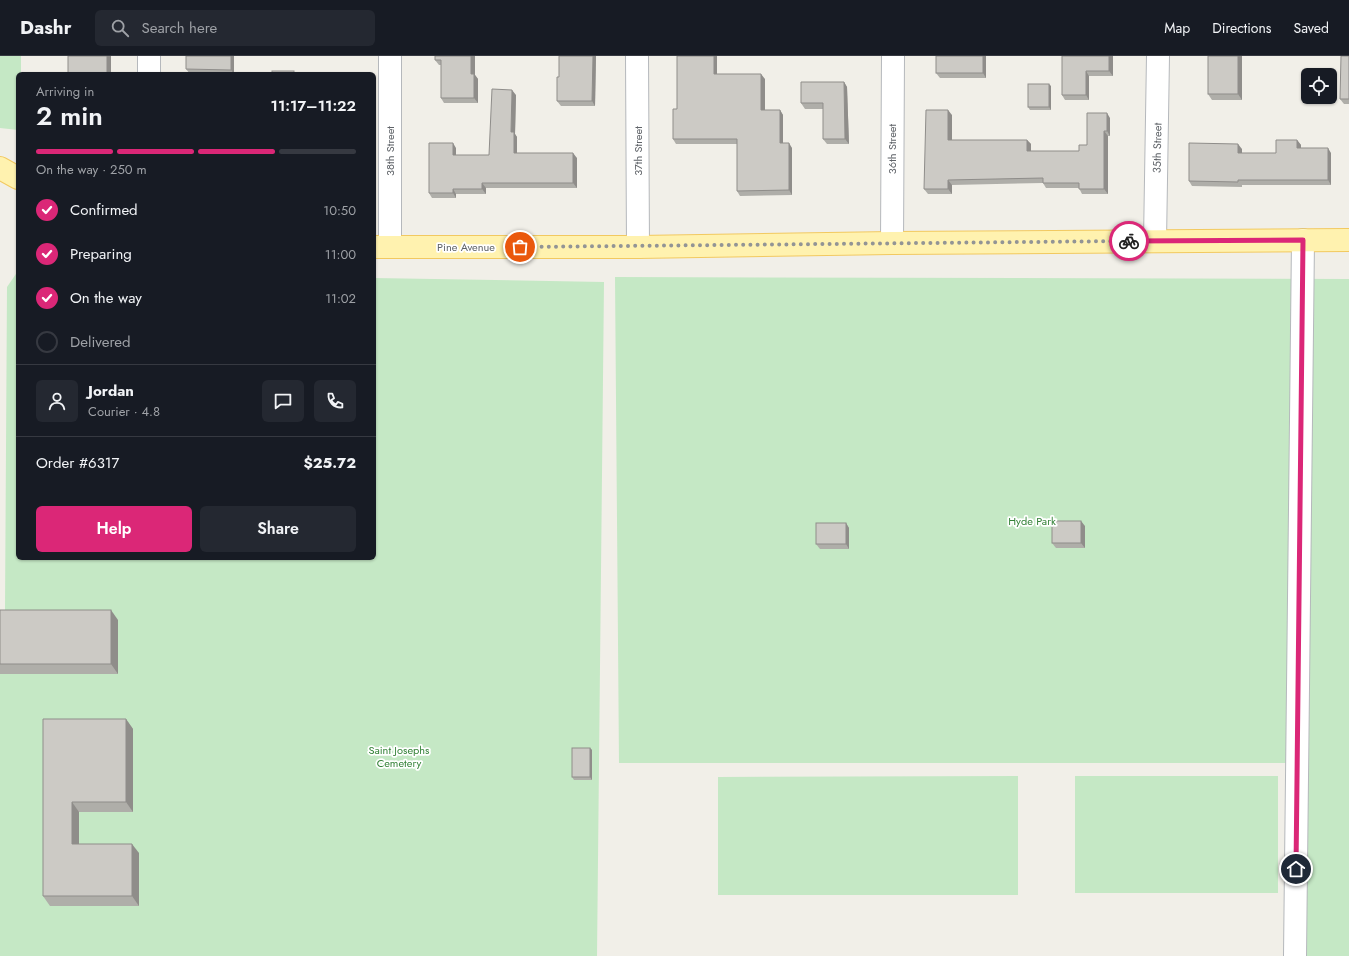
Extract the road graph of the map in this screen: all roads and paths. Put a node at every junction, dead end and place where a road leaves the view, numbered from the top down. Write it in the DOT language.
graph roads {
  1 [pos="149,56"];
  2 [pos="390,56"];
  3 [pos="637,56"];
  4 [pos="892,56"];
  5 [pos="1158,56"];
  6 [pos="149,72"];
  7 [pos="0,168"];
  8 [pos="16,177"];
  9 [pos="1303,240"];
  10 [pos="1349,240"];
  11 [pos="1155,241"];
  12 [pos="892,243"];
  13 [pos="382,247"];
  14 [pos="638,247"];
  15 [pos="1296,956"];
  1 -- 6 [label="street"];
  2 -- 13 [label="street, 38th Street"];
  3 -- 14 [label="street, 37th Street"];
  4 -- 12 [label="street, 36th Street"];
  5 -- 11 [label="street, 35th Street"];
  7 -- 8 [label="main road"];
  9 -- 10 [label="main road, Pine Avenue"];
  9 -- 11 [label="main road, Pine Avenue"];
  9 -- 15 [label="street"];
  11 -- 12 [label="main road, Pine Avenue"];
  12 -- 14 [label="main road, Pine Avenue"];
  13 -- 14 [label="main road, Pine Avenue"];
}
